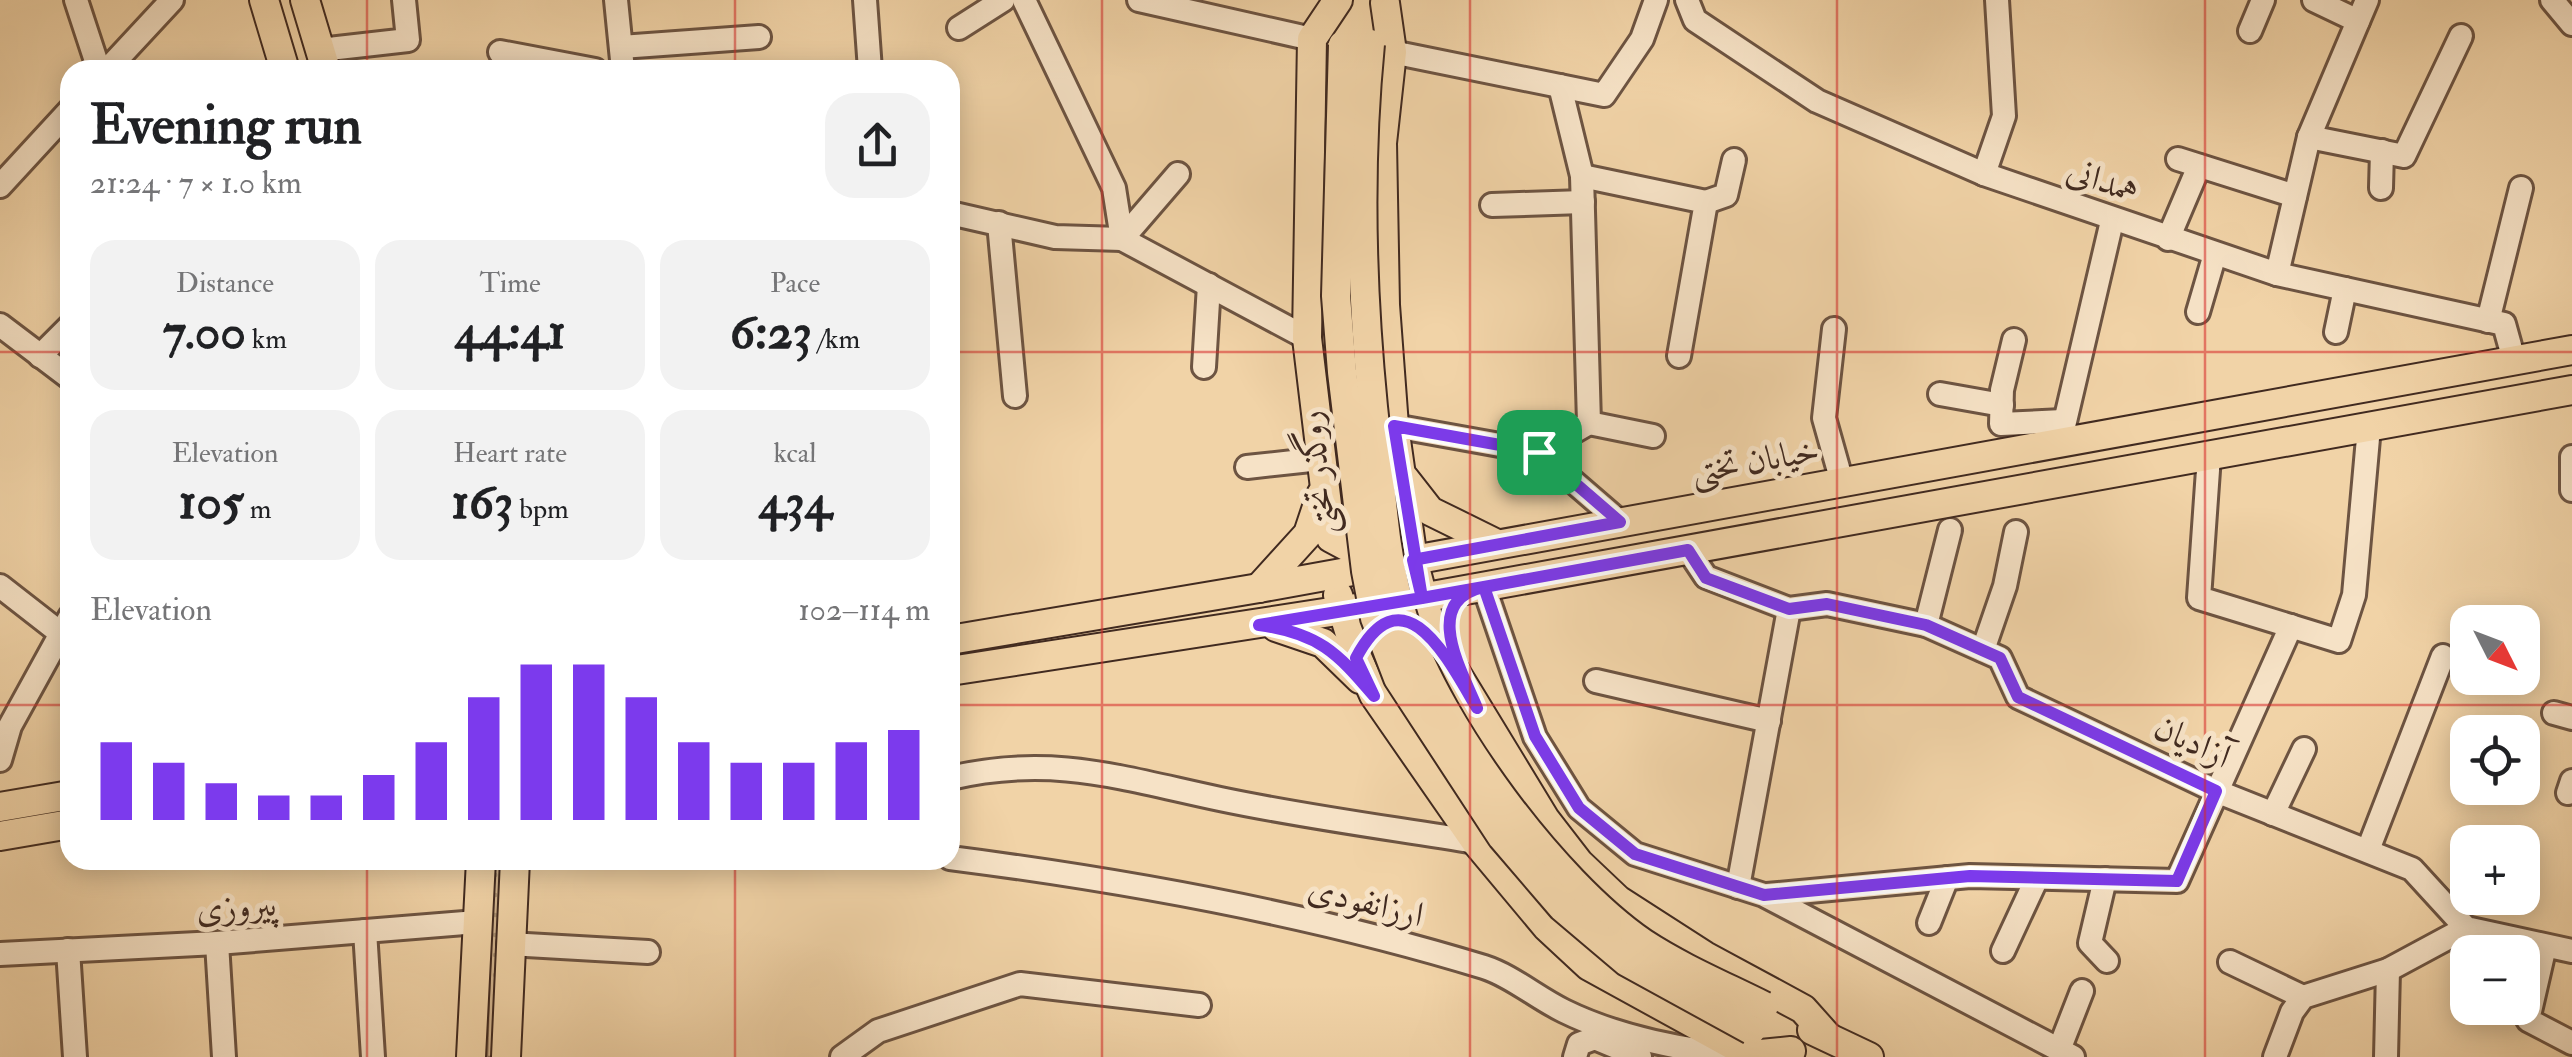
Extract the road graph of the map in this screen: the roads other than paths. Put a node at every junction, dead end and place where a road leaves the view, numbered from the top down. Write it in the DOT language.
graph roads {
  1 [pos="76,0"];
  2 [pos="172,0"];
  3 [pos="264,0"];
  4 [pos="305,0"];
  5 [pos="404,0"];
  6 [pos="616,0"];
  7 [pos="865,0"];
  8 [pos="1003,0"];
  9 [pos="1024,0"];
  10 [pos="1139,0"];
  11 [pos="1339,0"];
  12 [pos="1656,0"];
  13 [pos="1687,0"];
  14 [pos="1997,0"];
  15 [pos="2263,0"];
  16 [pos="2314,0"];
  17 [pos="2552,0"];
  18 [pos="1386,1"];
  19 [pos="2362,10"];
  20 [pos="2572,24"];
  21 [pos="959,28"];
  22 [pos="2250,31"];
  23 [pos="2461,36"];
  24 [pos="760,37"];
  25 [pos="1312,39"];
  26 [pos="1368,47"];
  27 [pos="500,52"];
  28 [pos="622,59"];
  29 [pos="96,60"];
  30 [pos="116,60"];
  31 [pos="282,60"];
  32 [pos="323,60"];
  33 [pos="542,60"];
  34 [pos="869,60"];
  35 [pos="1560,86"];
  36 [pos="60,121"];
  37 [pos="2308,138"];
  38 [pos="2382,151"];
  39 [pos="1734,160"];
  40 [pos="1178,174"];
  41 [pos="1984,174"];
  42 [pos="1582,176"];
  43 [pos="0,186"];
  44 [pos="2380,188"];
  45 [pos="2522,188"];
  46 [pos="2295,196"];
  47 [pos="1583,202"];
  48 [pos="1706,202"];
  49 [pos="1492,205"];
  50 [pos="960,215"];
  51 [pos="2112,221"];
  52 [pos="999,223"];
  53 [pos="1122,238"];
  54 [pos="2168,239"];
  55 [pos="2215,254"];
  56 [pos="2278,274"];
  57 [pos="1209,285"];
  58 [pos="2345,289"];
  59 [pos="2198,312"];
  60 [pos="2488,321"];
  61 [pos="0,326"];
  62 [pos="1834,329"];
  63 [pos="2336,332"];
  64 [pos="60,336"];
  65 [pos="1306,338"];
  66 [pos="2014,340"];
  67 [pos="2572,350"];
  68 [pos="40,356"];
  69 [pos="1679,356"];
  70 [pos="2514,360"];
  71 [pos="1204,367"];
  72 [pos="60,371"];
  73 [pos="2572,390"];
  74 [pos="1940,394"];
  75 [pos="1014,396"];
  76 [pos="2002,405"];
  77 [pos="1589,423"];
  78 [pos="1394,426"];
  79 [pos="2369,427"];
  80 [pos="2062,432"];
  81 [pos="1653,436"];
  82 [pos="1539,452"];
  83 [pos="2209,456"];
  84 [pos="2572,457"];
  85 [pos="1247,466"];
  86 [pos="1321,469"];
  87 [pos="1402,474"];
  88 [pos="1842,482"];
  89 [pos="2572,490"];
  90 [pos="1620,522"];
  91 [pos="1409,524"];
  92 [pos="1950,530"];
  93 [pos="2016,532"];
  94 [pos="1499,544"];
  95 [pos="1688,550"];
  96 [pos="1413,560"];
  97 [pos="1333,574"];
  98 [pos="0,586"];
  99 [pos="1258,588"];
  100 [pos="1479,588"];
  101 [pos="1422,598"];
  102 [pos="1789,609"];
  103 [pos="1342,612"];
  104 [pos="60,622"];
  105 [pos="1259,625"];
  106 [pos="1926,625"];
  107 [pos="2291,626"];
  108 [pos="60,631"];
  109 [pos="1433,635"];
  110 [pos="960,638"];
  111 [pos="1983,650"];
  112 [pos="2442,656"];
  113 [pos="1356,658"];
  114 [pos="960,670"];
  115 [pos="1596,681"];
  116 [pos="1374,696"];
  117 [pos="1477,708"];
  118 [pos="1768,721"];
  119 [pos="5,722"];
  120 [pos="2304,749"];
  121 [pos="0,760"];
  122 [pos="960,776"];
  123 [pos="2216,791"];
  124 [pos="60,796"];
  125 [pos="0,807"];
  126 [pos="2273,814"];
  127 [pos="60,826"];
  128 [pos="0,836"];
  129 [pos="1476,842"];
  130 [pos="2368,850"];
  131 [pos="960,859"];
  132 [pos="480,870"];
  133 [pos="514,870"];
  134 [pos="1947,878"];
  135 [pos="2037,878"];
  136 [pos="2105,879"];
  137 [pos="1738,888"];
  138 [pos="1764,895"];
  139 [pos="477,922"];
  140 [pos="1929,924"];
  141 [pos="2466,928"];
  142 [pos="365,932"];
  143 [pos="217,943"];
  144 [pos="510,944"];
  145 [pos="2546,946"];
  146 [pos="68,950"];
  147 [pos="2004,951"];
  148 [pos="2572,951"];
  149 [pos="648,952"];
  150 [pos="0,954"];
  151 [pos="2107,961"];
  152 [pos="2230,962"];
  153 [pos="2388,970"];
  154 [pos="2082,991"];
  155 [pos="2304,997"];
  156 [pos="1199,1005"];
  157 [pos="1755,1031"];
  158 [pos="1828,1037"];
  159 [pos="2572,1043"];
  160 [pos="2066,1053"];
  161 [pos="1796,1054"];
  162 [pos="1714,1055"];
  163 [pos="75,1057"];
  164 [pos="224,1057"];
  165 [pos="373,1057"];
  166 [pos="471,1057"];
  167 [pos="506,1057"];
  168 [pos="842,1057"];
  169 [pos="1575,1057"];
  170 [pos="1640,1057"];
  171 [pos="1869,1057"];
  172 [pos="2275,1057"];
  173 [pos="2386,1057"];
  1 -- 29 [label="street"];
  2 -- 30 [label="street"];
  3 -- 31 [label="main road"];
  4 -- 32 [label="main road"];
  5 -- 32 [label="street"];
  6 -- 28 [label="street"];
  7 -- 34 [label="street"];
  8 -- 21 [label="street"];
  9 -- 53 [label="street"];
  10 -- 25 [label="street"];
  11 -- 25 [label="main road"];
  11 -- 26 [label="main road"];
  12 -- 35 [label="street"];
  13 -- 41 [label="street, همدانی"];
  14 -- 41 [label="street"];
  15 -- 22 [label="street"];
  16 -- 19 [label="street"];
  17 -- 20 [label="street"];
  18 -- 26 [label="main road"];
  19 -- 37 [label="street"];
  23 -- 38 [label="street"];
  24 -- 28 [label="street"];
  25 -- 65 [label="main road"];
  26 -- 35 [label="street"];
  26 -- 78 [label="main road"];
  26 -- 157 [label="main road, روگذر تختی, bridge"];
  27 -- 33 [label="street"];
  35 -- 42 [label="street"];
  36 -- 43 [label="street"];
  37 -- 38 [label="street"];
  37 -- 46 [label="street"];
  38 -- 44 [label="street"];
  39 -- 48 [label="street"];
  40 -- 53 [label="street"];
  41 -- 51 [label="street, همدانی"];
  42 -- 47 [label="street"];
  42 -- 48 [label="street"];
  45 -- 60 [label="street"];
  46 -- 54 [label="street"];
  46 -- 56 [label="street"];
  47 -- 49 [label="street"];
  47 -- 77 [label="street"];
  48 -- 69 [label="street"];
  50 -- 52 [label="street"];
  51 -- 54 [label="street, همدانی"];
  51 -- 80 [label="street"];
  52 -- 53 [label="street"];
  52 -- 75 [label="street"];
  53 -- 57 [label="street"];
  54 -- 55 [label="street, همدانی"];
  55 -- 56 [label="street, همدانی"];
  55 -- 59 [label="street"];
  56 -- 58 [label="street, همدانی"];
  57 -- 65 [label="street"];
  57 -- 71 [label="street"];
  58 -- 60 [label="street, همدانی"];
  58 -- 63 [label="street"];
  60 -- 70 [label="street"];
  61 -- 68 [label="street"];
  62 -- 88 [label="street"];
  64 -- 68 [label="street"];
  65 -- 86 [label="main road"];
  66 -- 76 [label="street"];
  67 -- 70 [label="main road, خیابان تختی"];
  68 -- 72 [label="street"];
  70 -- 80 [label="main road, خیابان تختی"];
  73 -- 79 [label="main road"];
  74 -- 76 [label="street"];
  76 -- 80 [label="street"];
  77 -- 81 [label="street"];
  77 -- 82 [label="street"];
  78 -- 82 [label="street"];
  78 -- 87 [label="main road"];
  79 -- 83 [label="main road"];
  79 -- 107 [label="street"];
  80 -- 88 [label="main road, خیابان تختی"];
  82 -- 90 [label="street"];
  83 -- 95 [label="main road"];
  83 -- 107 [label="street"];
  84 -- 89 [label="street"];
  85 -- 86 [label="street"];
  86 -- 91 [label="main road"];
  86 -- 99 [label="main road"];
  87 -- 91 [label="main road"];
  87 -- 94 [label="main road"];
  88 -- 90 [label="main road, خیابان تختی"];
  90 -- 94 [label="main road, خیابان تختی"];
  91 -- 96 [label="main road"];
  92 -- 106 [label="street"];
  93 -- 111 [label="street"];
  94 -- 96 [label="main road, خیابان تختی"];
  95 -- 100 [label="main road"];
  95 -- 102 [label="street"];
  96 -- 97 [label="main road, خیابان تختی"];
  96 -- 101 [label="main road"];
  97 -- 99 [label="main road, خیابان تختی"];
  97 -- 103 [label="main road"];
  98 -- 104 [label="street"];
  99 -- 110 [label="main road, خیابان تختی"];
  100 -- 101 [label="main road"];
  100 -- 117 [label="main road"];
  100 -- 137 [label="street"];
  101 -- 103 [label="main road"];
  101 -- 109 [label="main road"];
  102 -- 106 [label="street, آزادیان"];
  102 -- 118 [label="street"];
  103 -- 105 [label="main road"];
  103 -- 113 [label="main road"];
  105 -- 114 [label="main road"];
  105 -- 116 [label="main road"];
  106 -- 111 [label="street, آزادیان"];
  107 -- 123 [label="street"];
  108 -- 119 [label="street"];
  109 -- 113 [label="main road"];
  109 -- 117 [label="main road"];
  111 -- 123 [label="street, آزادیان"];
  112 -- 130 [label="street"];
  113 -- 116 [label="main road"];
  115 -- 118 [label="street"];
  116 -- 129 [label="main road"];
  117 -- 158 [label="main road"];
  118 -- 137 [label="street"];
  119 -- 121 [label="street"];
  120 -- 126 [label="street"];
  122 -- 129 [label="street"];
  123 -- 126 [label="street, آزادیان"];
  123 -- 136 [label="street"];
  124 -- 125 [label="main road"];
  126 -- 130 [label="street, آزادیان"];
  127 -- 128 [label="main road"];
  129 -- 157 [label="main road"];
  130 -- 141 [label="street, آزادیان"];
  131 -- 162 [label="street, ارزانفودی"];
  132 -- 139 [label="main road"];
  133 -- 144 [label="main road"];
  134 -- 135 [label="street"];
  134 -- 138 [label="street"];
  134 -- 140 [label="street"];
  135 -- 136 [label="street"];
  135 -- 147 [label="street"];
  136 -- 151 [label="street"];
  137 -- 138 [label="street"];
  138 -- 160 [label="street"];
  139 -- 142 [label="street, پیروزی"];
  139 -- 166 [label="main road"];
  141 -- 145 [label="street"];
  141 -- 153 [label="street"];
  142 -- 143 [label="street, پیروزی"];
  142 -- 165 [label="street"];
  143 -- 146 [label="street, پیروزی"];
  143 -- 164 [label="street"];
  144 -- 149 [label="street"];
  144 -- 167 [label="main road"];
  145 -- 148 [label="street"];
  145 -- 159 [label="street"];
  146 -- 150 [label="street, پیروزی"];
  146 -- 163 [label="street"];
  152 -- 155 [label="street"];
  153 -- 155 [label="street"];
  153 -- 173 [label="street"];
  154 -- 160 [label="street"];
  155 -- 172 [label="street"];
  156 -- 168 [label="street"];
  157 -- 158 [label="main road"];
  157 -- 161 [label="main road"];
  157 -- 162 [label="street, ارزانفودی"];
  158 -- 171 [label="main road"];
  169 -- 170 [label="street"];
}
